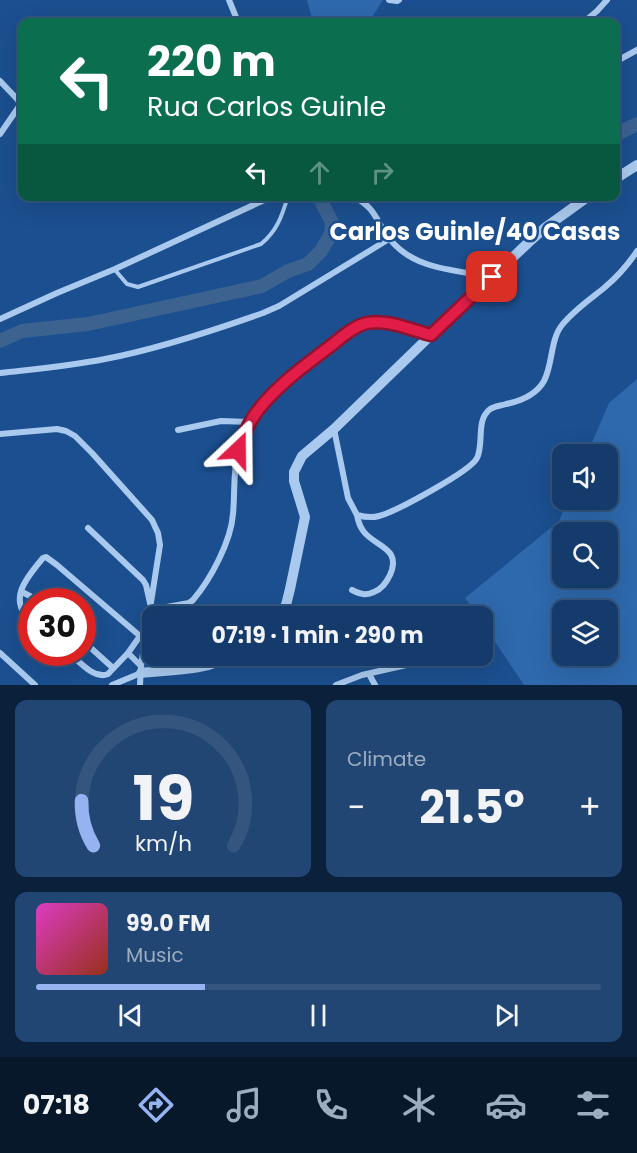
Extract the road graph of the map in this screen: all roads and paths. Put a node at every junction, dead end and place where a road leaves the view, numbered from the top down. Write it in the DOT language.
graph roads {
  1 [pos="230,0"];
  2 [pos="389,0"];
  3 [pos="399,0"];
  4 [pos="607,0"];
  5 [pos="237,18"];
  6 [pos="589,18"];
  7 [pos="637,50"];
  8 [pos="620,59"];
  9 [pos="0,81"];
  10 [pos="18,100"];
  11 [pos="18,108"];
  12 [pos="0,134"];
  13 [pos="637,165"];
  14 [pos="620,176"];
  15 [pos="262,201"];
  16 [pos="287,201"];
  17 [pos="360,201"];
  18 [pos="582,201"];
  19 [pos="389,239"];
  20 [pos="637,251"];
  21 [pos="115,269"];
  22 [pos="492,277"];
  23 [pos="0,319"];
  24 [pos="431,335"];
  25 [pos="0,373"];
  26 [pos="250,422"];
  27 [pos="334,429"];
  28 [pos="178,430"];
  29 [pos="0,434"];
  30 [pos="357,515"];
  31 [pos="88,528"];
  32 [pos="23,588"];
  33 [pos="83,588"];
  34 [pos="352,590"];
  35 [pos="96,599"];
  36 [pos="151,606"];
  37 [pos="151,606"];
  38 [pos="166,606"];
  39 [pos="285,606"];
  40 [pos="0,653"];
  41 [pos="96,653"];
  42 [pos="128,653"];
  43 [pos="142,664"];
  44 [pos="84,666"];
  45 [pos="195,666"];
  46 [pos="403,666"];
  47 [pos="113,668"];
  48 [pos="141,670"];
  49 [pos="369,674"];
  50 [pos="116,684"];
  51 [pos="35,685"];
  52 [pos="140,685"];
  53 [pos="336,685"];
  54 [pos="375,685"];
  1 -- 5 [label="street"];
  2 -- 3 [label="street"];
  4 -- 6 [label="street"];
  7 -- 8 [label="street"];
  9 -- 10 [label="street"];
  11 -- 12 [label="street"];
  13 -- 14 [label="street"];
  15 -- 21 [label="street"];
  16 -- 21 [label="lane"];
  17 -- 19 [label="street"];
  18 -- 22 [label="street"];
  19 -- 22 [label="street"];
  19 -- 25 [label="street"];
  20 -- 30 [label="street"];
  21 -- 23 [label="street"];
  22 -- 24 [label="street"];
  24 -- 26 [label="street"];
  24 -- 27 [label="street"];
  26 -- 28 [label="street"];
  26 -- 38 [label="street"];
  27 -- 30 [label="street"];
  27 -- 39 [label="street"];
  29 -- 36 [label="street"];
  30 -- 34 [label="street"];
  31 -- 37 [label="street"];
  32 -- 33 [label="street"];
  35 -- 42 [label="street"];
  40 -- 51 [label="street"];
  41 -- 47 [label="street"];
  42 -- 47 [label="street"];
  42 -- 48 [label="street"];
  43 -- 48 [label="street"];
  44 -- 47 [label="street"];
  45 -- 48 [label="street"];
  46 -- 49 [label="street"];
  48 -- 50 [label="street"];
  48 -- 52 [label="street"];
  49 -- 53 [label="street"];
  49 -- 54 [label="street"];
}
